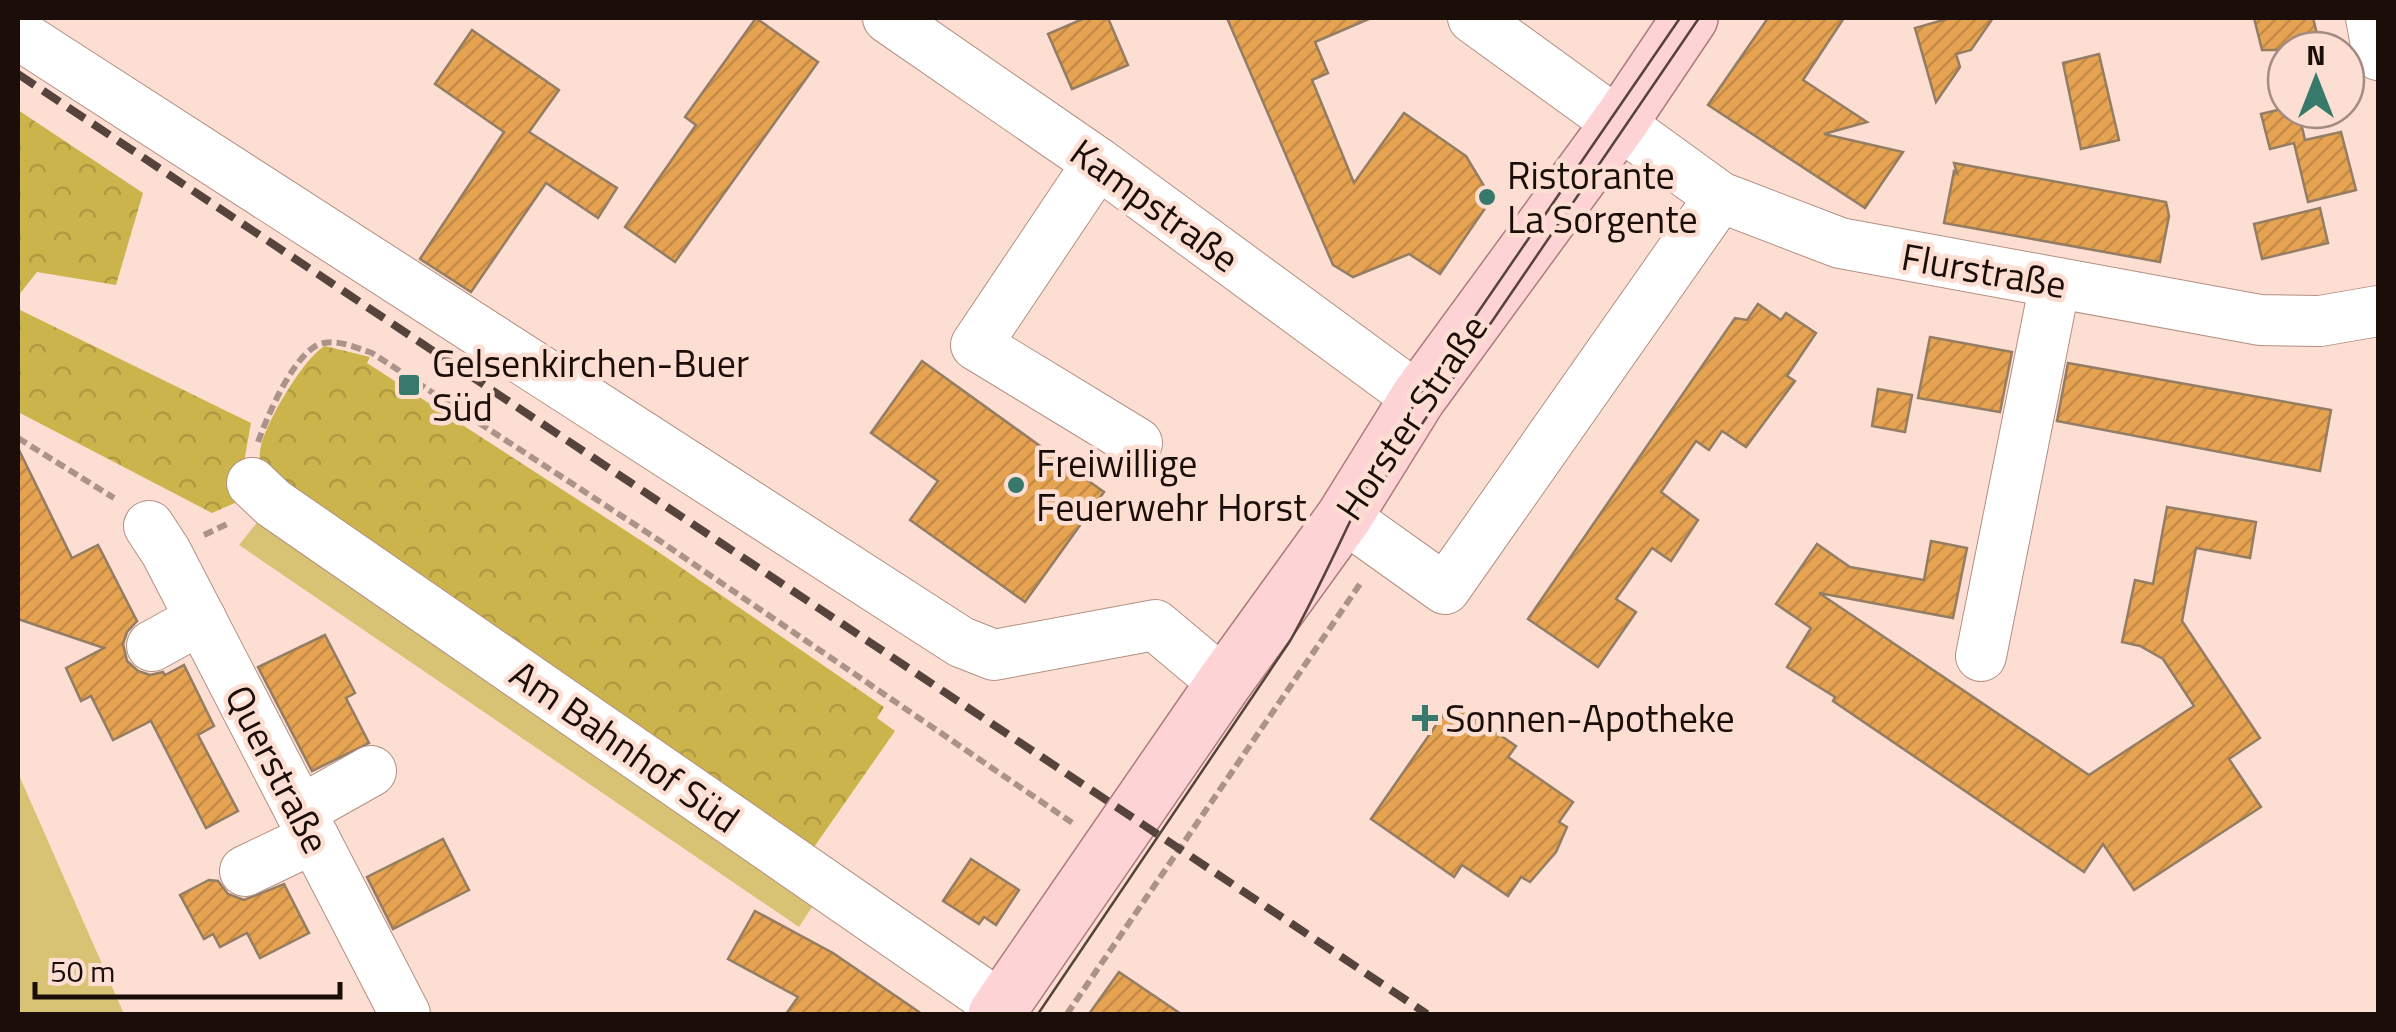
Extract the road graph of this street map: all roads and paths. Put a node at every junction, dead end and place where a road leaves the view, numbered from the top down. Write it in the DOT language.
graph roads {
  1 [pos="888,18"];
  2 [pos="1473,18"];
  3 [pos="1690,18"];
  4 [pos="2371,18"];
  5 [pos="18,34"];
  6 [pos="2378,55"];
  7 [pos="1620,122"];
  8 [pos="1098,164"];
  9 [pos="1720,196"];
  10 [pos="2055,283"];
  11 [pos="2378,311"];
  12 [pos="1418,398"];
  13 [pos="18,438"];
  14 [pos="1137,443"];
  15 [pos="262,493"];
  16 [pos="1344,517"];
  17 [pos="158,539"];
  18 [pos="1368,572"];
  19 [pos="201,619"];
  20 [pos="152,646"];
  21 [pos="1981,656"];
  22 [pos="1224,683"];
  23 [pos="371,771"];
  24 [pos="307,825"];
  25 [pos="1112,850"];
  26 [pos="245,872"];
  27 [pos="999,1011"];
  28 [pos="404,1014"];
  29 [pos="1067,1014"];
  1 -- 8 [label="street, Kampstraße"];
  2 -- 7 [label="street, Flurstraße"];
  3 -- 7 [label="main road, Horster Straße"];
  4 -- 6 [label="street"];
  5 -- 22 [label="street"];
  7 -- 9 [label="street, Flurstraße"];
  7 -- 12 [label="main road, Horster Straße"];
  8 -- 12 [label="street, Kampstraße"];
  8 -- 14 [label="street"];
  9 -- 10 [label="street, Flurstraße"];
  9 -- 16 [label="street"];
  10 -- 11 [label="street, Flurstraße"];
  10 -- 21 [label="street"];
  12 -- 16 [label="main road, Horster Straße"];
  13 -- 17 [label="path"];
  15 -- 17 [label="path"];
  15 -- 25 [label="path"];
  15 -- 27 [label="street, Am Bahnhof Süd"];
  16 -- 22 [label="main road, Horster Straße"];
  17 -- 19 [label="street, Querstraße"];
  18 -- 29 [label="path"];
  19 -- 20 [label="street"];
  19 -- 24 [label="street, Querstraße"];
  22 -- 25 [label="main road, Horster Straße"];
  23 -- 24 [label="street"];
  24 -- 26 [label="street"];
  24 -- 28 [label="street, Querstraße"];
  25 -- 27 [label="main road, Horster Straße"];
}
